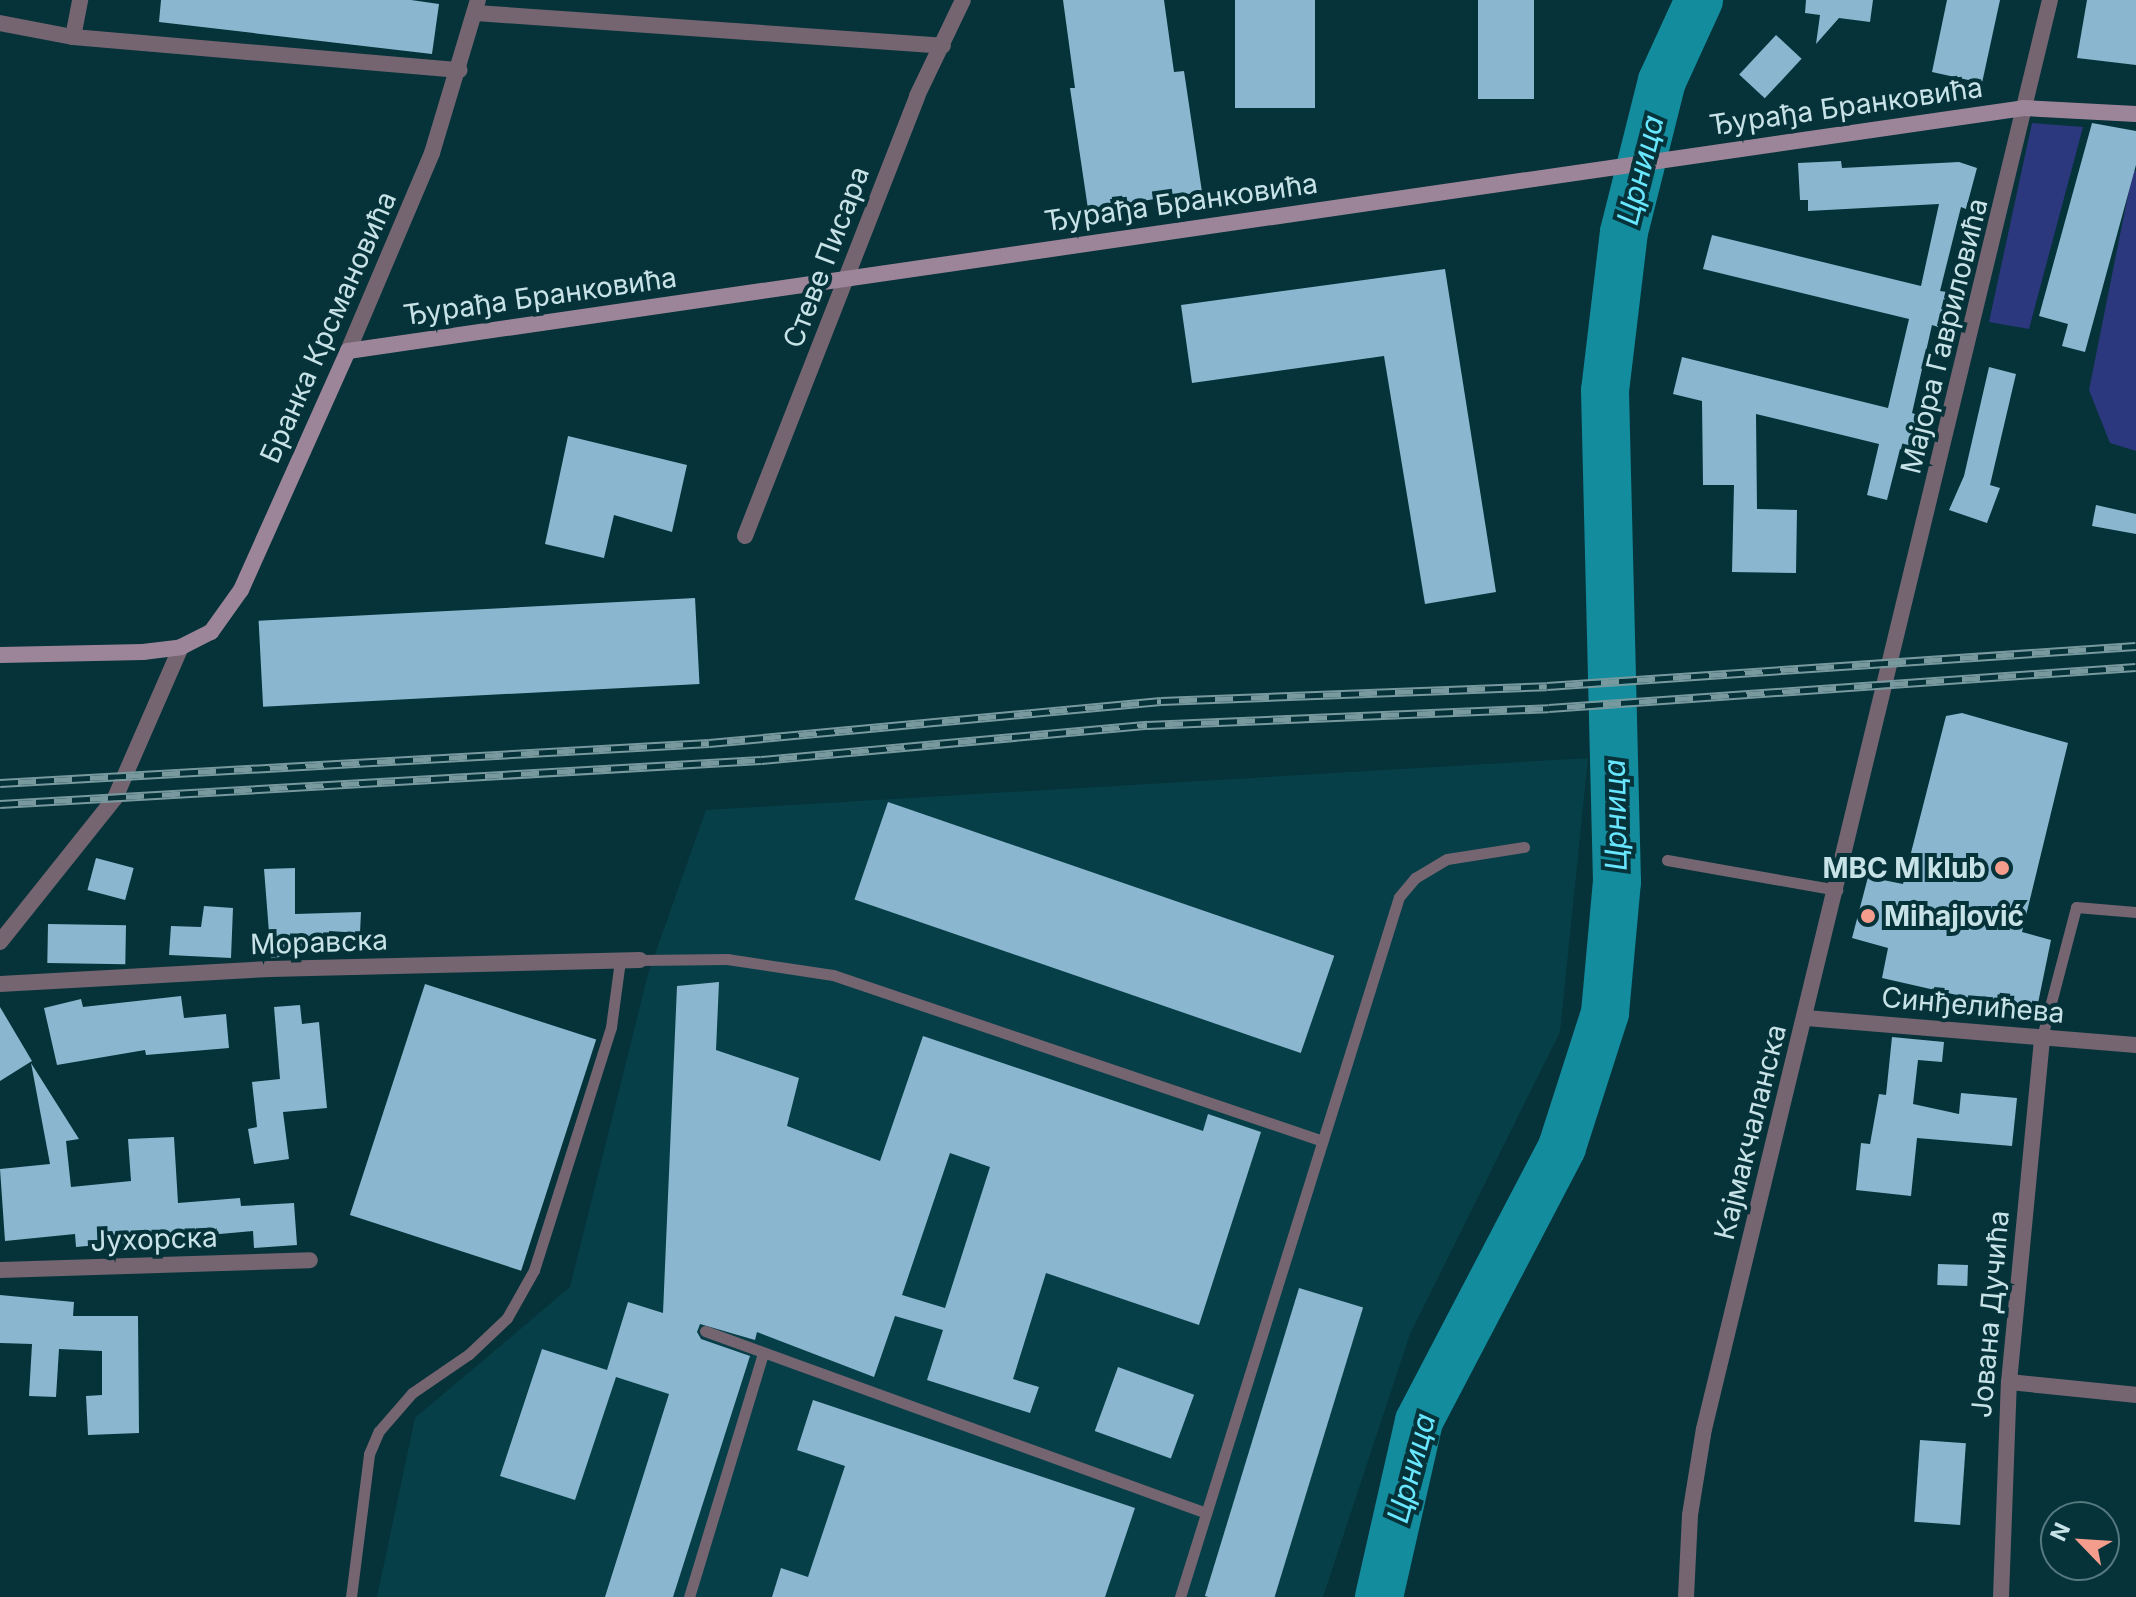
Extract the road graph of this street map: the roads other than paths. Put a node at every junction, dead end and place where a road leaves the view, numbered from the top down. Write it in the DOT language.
graph roads {
  1 [pos="80,0"];
  2 [pos="963,0"];
  3 [pos="2050,0"];
  4 [pos="477,6"];
  5 [pos="0,23"];
  6 [pos="73,37"];
  7 [pos="943,46"];
  8 [pos="460,70"];
  9 [pos="2023,108"];
  10 [pos="2136,114"];
  11 [pos="847,277"];
  12 [pos="348,351"];
  13 [pos="745,536"];
  14 [pos="181,647"];
  15 [pos="0,655"];
  16 [pos="1887,683"];
  17 [pos="1524,847"];
  18 [pos="1667,860"];
  19 [pos="1837,890"];
  20 [pos="2136,912"];
  21 [pos="0,942"];
  22 [pos="620,960"];
  23 [pos="640,960"];
  24 [pos="0,984"];
  25 [pos="1806,1018"];
  26 [pos="2042,1037"];
  27 [pos="2136,1045"];
  28 [pos="1320,1140"];
  29 [pos="310,1260"];
  30 [pos="0,1270"];
  31 [pos="705,1331"];
  32 [pos="763,1354"];
  33 [pos="2009,1382"];
  34 [pos="2136,1395"];
  35 [pos="1206,1513"];
  36 [pos="351,1597"];
  37 [pos="689,1597"];
  38 [pos="1180,1597"];
  39 [pos="1686,1597"];
  40 [pos="2001,1597"];
  1 -- 6 [label="street"];
  2 -- 7 [label="street, Стеве Писара"];
  3 -- 9 [label="street, Мајора Гавриловића"];
  4 -- 7 [label="street"];
  4 -- 8 [label="street, Бранка Крсмановића"];
  5 -- 6 [label="street"];
  6 -- 8 [label="street"];
  7 -- 11 [label="street, Стеве Писара"];
  8 -- 12 [label="street, Бранка Крсмановића"];
  9 -- 10 [label="main road, Ђурађа Бранковића"];
  9 -- 11 [label="main road, Ђурађа Бранковића"];
  9 -- 16 [label="street, Мајора Гавриловића"];
  11 -- 12 [label="main road, Ђурађа Бранковића"];
  11 -- 13 [label="street, Стеве Писара"];
  12 -- 14 [label="main road, Бранка Крсмановића"];
  14 -- 15 [label="main road"];
  14 -- 21 [label="street"];
  16 -- 19 [label="street, Кајмакчаланска"];
  17 -- 28 [label="lane"];
  18 -- 19 [label="lane"];
  19 -- 25 [label="street, Кајмакчаланска"];
  20 -- 26 [label="lane"];
  22 -- 23 [label="street, Моравска"];
  22 -- 24 [label="street, Моравска"];
  22 -- 36 [label="lane"];
  23 -- 28 [label="lane"];
  25 -- 26 [label="street, Синђелићева"];
  25 -- 39 [label="street, Кајмакчаланска"];
  26 -- 27 [label="street, Синђелићева"];
  26 -- 33 [label="street, Јована Дучића"];
  28 -- 35 [label="lane"];
  29 -- 30 [label="street, Јухорска"];
  31 -- 32 [label="lane"];
  32 -- 35 [label="lane"];
  32 -- 37 [label="lane"];
  33 -- 34 [label="street"];
  33 -- 40 [label="street, Јована Дучића"];
  35 -- 38 [label="lane"];
}
